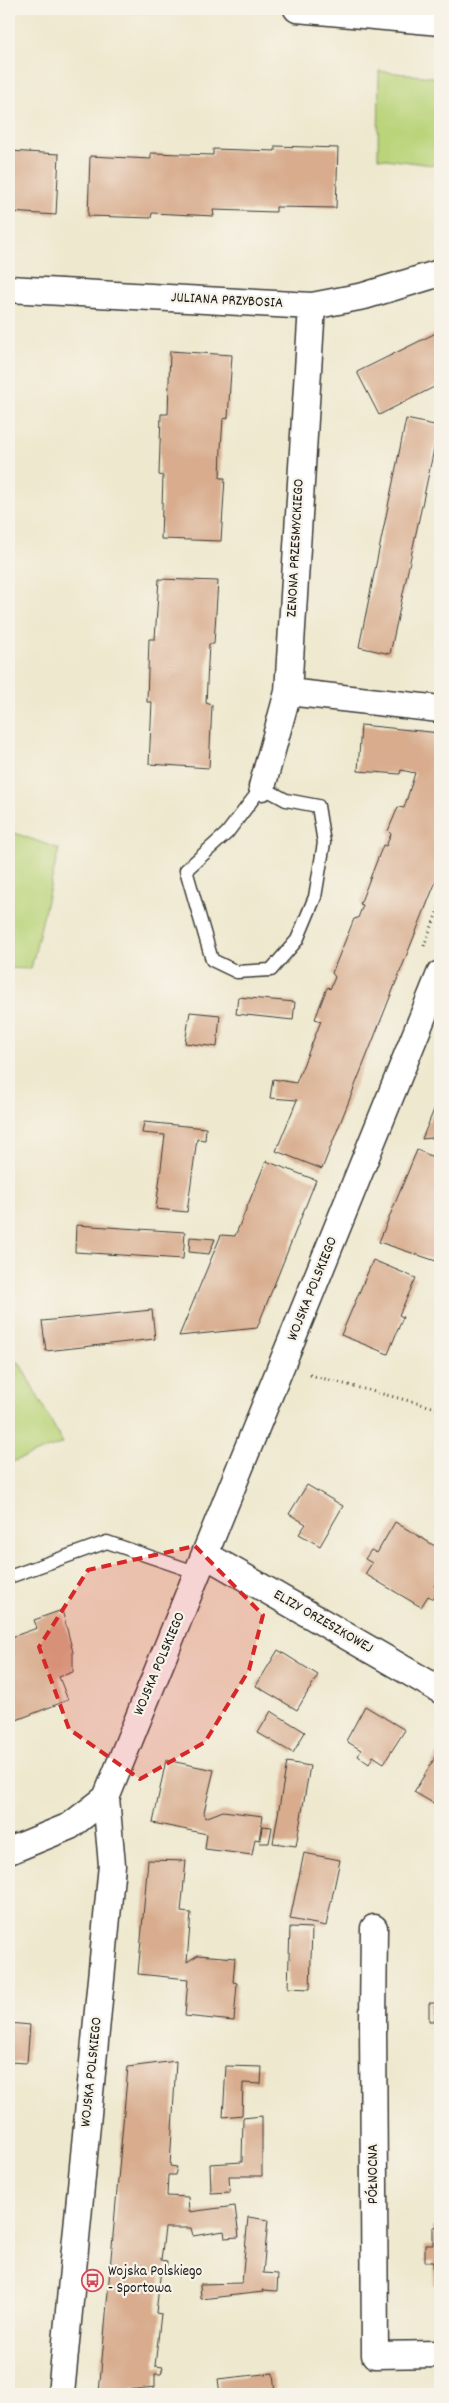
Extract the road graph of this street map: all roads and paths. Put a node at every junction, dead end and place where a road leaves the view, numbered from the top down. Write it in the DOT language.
graph roads {
  1 [pos="297,9"];
  2 [pos="440,22"];
  3 [pos="440,273"];
  4 [pos="9,289"];
  5 [pos="312,306"];
  6 [pos="288,692"];
  7 [pos="440,710"];
  8 [pos="262,787"];
  9 [pos="440,974"];
  10 [pos="314,1366"];
  11 [pos="310,1375"];
  12 [pos="306,1384"];
  13 [pos="440,1409"];
  14 [pos="202,1564"];
  15 [pos="9,1577"];
  16 [pos="440,1690"];
  17 [pos="106,1798"];
  18 [pos="9,1851"];
  19 [pos="374,1928"];
  20 [pos="440,2354"];
  21 [pos="61,2394"];
  1 -- 2 [label="street"];
  3 -- 5 [label="street, JULIANA PRZYBOSIA"];
  4 -- 5 [label="street, JULIANA PRZYBOSIA"];
  5 -- 6 [label="street, ZENONA PRZESMYCKIEGO"];
  6 -- 7 [label="street"];
  6 -- 8 [label="street, ZENONA PRZESMYCKIEGO"];
  8 -- 8 [label="lane"];
  9 -- 14 [label="street, WOJSKA POLSKIEGO"];
  10 -- 11 [label="path"];
  11 -- 12 [label="path"];
  11 -- 13 [label="path"];
  14 -- 15 [label="lane"];
  14 -- 16 [label="street, ELIZY ORZESZKOWEJ"];
  14 -- 17 [label="street, WOJSKA POLSKIEGO"];
  17 -- 18 [label="street"];
  17 -- 21 [label="street, WOJSKA POLSKIEGO"];
  19 -- 20 [label="street, PÓŁNOCNA"];
}
